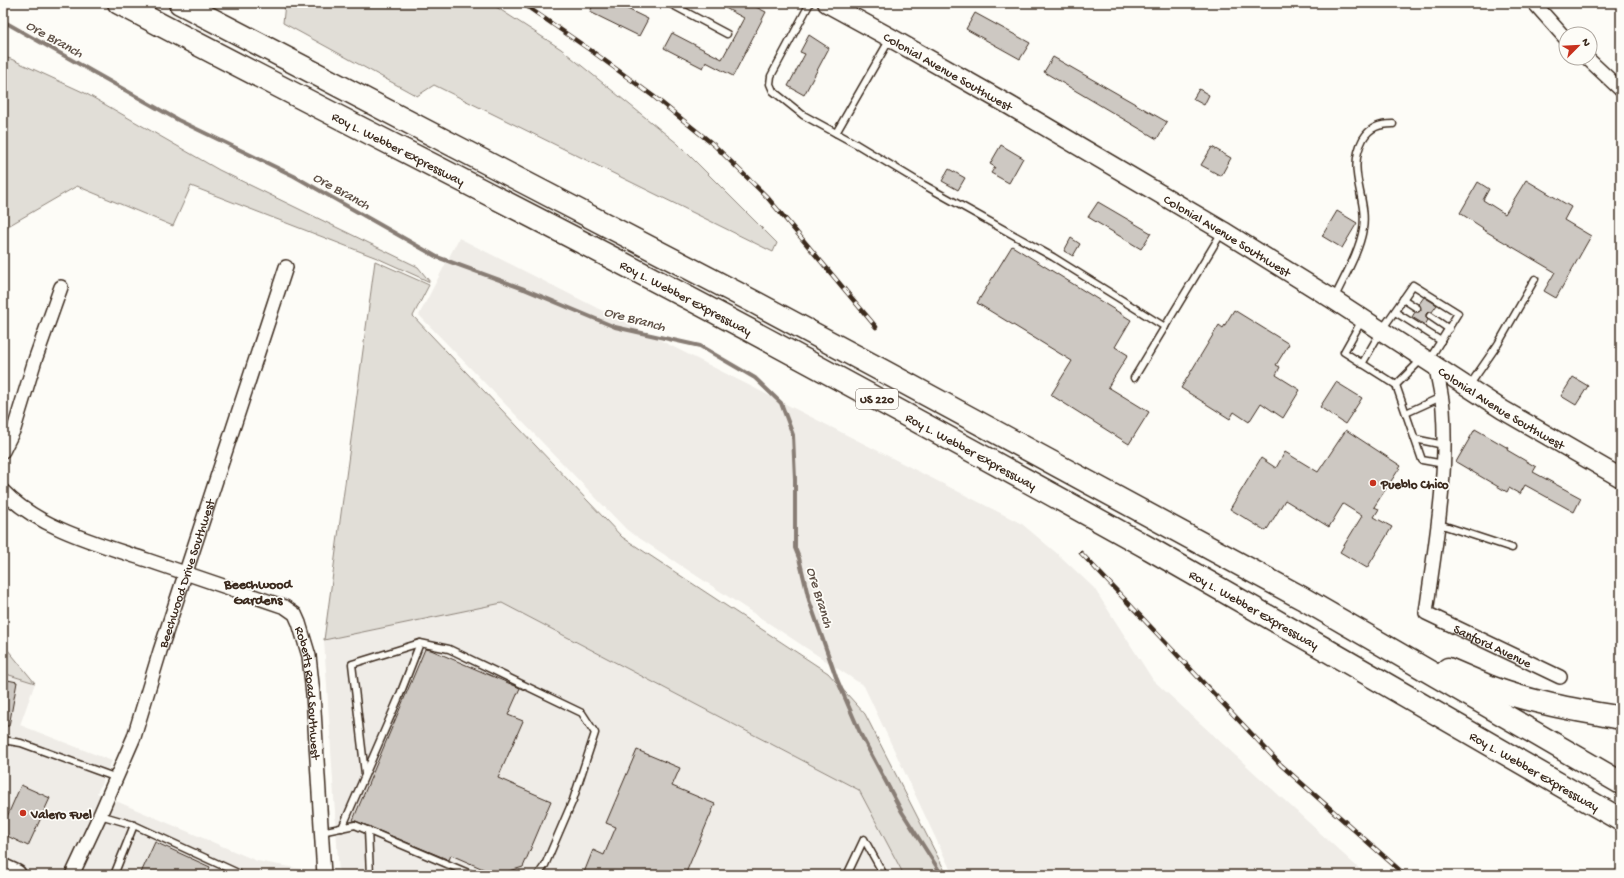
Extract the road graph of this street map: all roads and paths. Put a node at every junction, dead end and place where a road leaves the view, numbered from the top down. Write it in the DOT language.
graph roads {
  1 [pos="120,3"];
  2 [pos="180,3"];
  3 [pos="671,3"];
  4 [pos="810,3"];
  5 [pos="827,3"];
  6 [pos="1534,3"];
  7 [pos="1558,30"];
  8 [pos="727,34"];
  9 [pos="891,38"];
  10 [pos="1596,66"];
  11 [pos="1621,90"];
  12 [pos="1393,124"];
  13 [pos="836,133"];
  14 [pos="1223,231"];
  15 [pos="286,267"];
  16 [pos="1535,279"];
  17 [pos="61,287"];
  18 [pos="1404,299"];
  19 [pos="1334,300"];
  20 [pos="1417,308"];
  21 [pos="1394,312"];
  22 [pos="1430,316"];
  23 [pos="1363,319"];
  24 [pos="1165,327"];
  25 [pos="1449,328"];
  26 [pos="1382,331"];
  27 [pos="1441,341"];
  28 [pos="1429,362"];
  29 [pos="1362,364"];
  30 [pos="1134,378"];
  31 [pos="1396,385"];
  32 [pos="1468,387"];
  33 [pos="1441,397"];
  34 [pos="1406,413"];
  35 [pos="1415,439"];
  36 [pos="1444,445"];
  37 [pos="3,451"];
  38 [pos="1444,464"];
  39 [pos="1621,478"];
  40 [pos="3,491"];
  41 [pos="1438,524"];
  42 [pos="1512,548"];
  43 [pos="186,573"];
  44 [pos="1302,598"];
  45 [pos="420,643"];
  46 [pos="1560,676"];
  47 [pos="1621,718"];
  48 [pos="3,740"];
  49 [pos="365,774"];
  50 [pos="117,778"];
  51 [pos="1621,783"];
  52 [pos="100,815"];
  53 [pos="1621,820"];
  54 [pos="134,825"];
  55 [pos="342,828"];
  56 [pos="368,830"];
  57 [pos="321,832"];
  58 [pos="3,869"];
  59 [pos="16,875"];
  60 [pos="72,875"];
  61 [pos="114,875"];
  62 [pos="237,875"];
  63 [pos="324,875"];
  64 [pos="370,875"];
  65 [pos="474,875"];
  66 [pos="538,875"];
  67 [pos="847,875"];
  68 [pos="884,875"];
  1 -- 53 [label="highway, Roy L. Webber Expressway / US 220"];
  2 -- 44 [label="highway, Roy L. Webber Expressway / US 220"];
  3 -- 8 [label="lane"];
  4 -- 13 [label="lane"];
  5 -- 9 [label="main road, Colonial Avenue Southwest"];
  6 -- 7 [label="street"];
  9 -- 13 [label="lane"];
  9 -- 14 [label="main road, Colonial Avenue Southwest"];
  10 -- 11 [label="street"];
  12 -- 19 [label="lane"];
  13 -- 24 [label="lane"];
  14 -- 19 [label="main road, Colonial Avenue Southwest"];
  14 -- 24 [label="lane"];
  15 -- 43 [label="street, Beechwood Drive Southwest"];
  16 -- 32 [label="lane"];
  17 -- 37 [label="street"];
  18 -- 20 [label="lane"];
  18 -- 21 [label="lane"];
  18 -- 25 [label="lane"];
  19 -- 23 [label="main road, Colonial Avenue Southwest"];
  21 -- 26 [label="lane"];
  21 -- 27 [label="lane"];
  22 -- 25 [label="lane"];
  23 -- 26 [label="main road, Colonial Avenue Southwest"];
  23 -- 29 [label="lane"];
  24 -- 30 [label="lane"];
  25 -- 27 [label="lane"];
  26 -- 28 [label="main road, Colonial Avenue Southwest"];
  26 -- 29 [label="lane"];
  27 -- 28 [label="lane"];
  28 -- 31 [label="lane"];
  28 -- 32 [label="main road, Colonial Avenue Southwest"];
  28 -- 33 [label="street"];
  29 -- 31 [label="lane"];
  31 -- 34 [label="lane"];
  32 -- 39 [label="main road, Colonial Avenue Southwest"];
  33 -- 34 [label="lane"];
  33 -- 36 [label="street"];
  34 -- 35 [label="lane"];
  35 -- 36 [label="lane"];
  35 -- 38 [label="lane"];
  36 -- 38 [label="street"];
  38 -- 41 [label="street"];
  40 -- 43 [label="street, Roberts Road Southwest"];
  41 -- 42 [label="lane"];
  41 -- 46 [label="street, Sanford Avenue"];
  43 -- 50 [label="street, Beechwood Drive Southwest"];
  43 -- 57 [label="street, Roberts Road Southwest"];
  44 -- 47 [label="highway"];
  44 -- 51 [label="highway, Roy L. Webber Expressway / US 220"];
  45 -- 49 [label="lane"];
  45 -- 49 [label="lane"];
  45 -- 66 [label="lane"];
  48 -- 50 [label="lane"];
  49 -- 55 [label="lane"];
  50 -- 52 [label="street, Beechwood Drive Southwest"];
  52 -- 54 [label="lane"];
  52 -- 60 [label="street, Beechwood Drive Southwest"];
  54 -- 61 [label="lane"];
  54 -- 62 [label="lane"];
  55 -- 56 [label="lane"];
  55 -- 57 [label="lane"];
  56 -- 64 [label="lane"];
  56 -- 65 [label="lane"];
  57 -- 63 [label="street, Roberts Road Southwest"];
  58 -- 59 [label="main road"];
  67 -- 68 [label="lane"];
}
